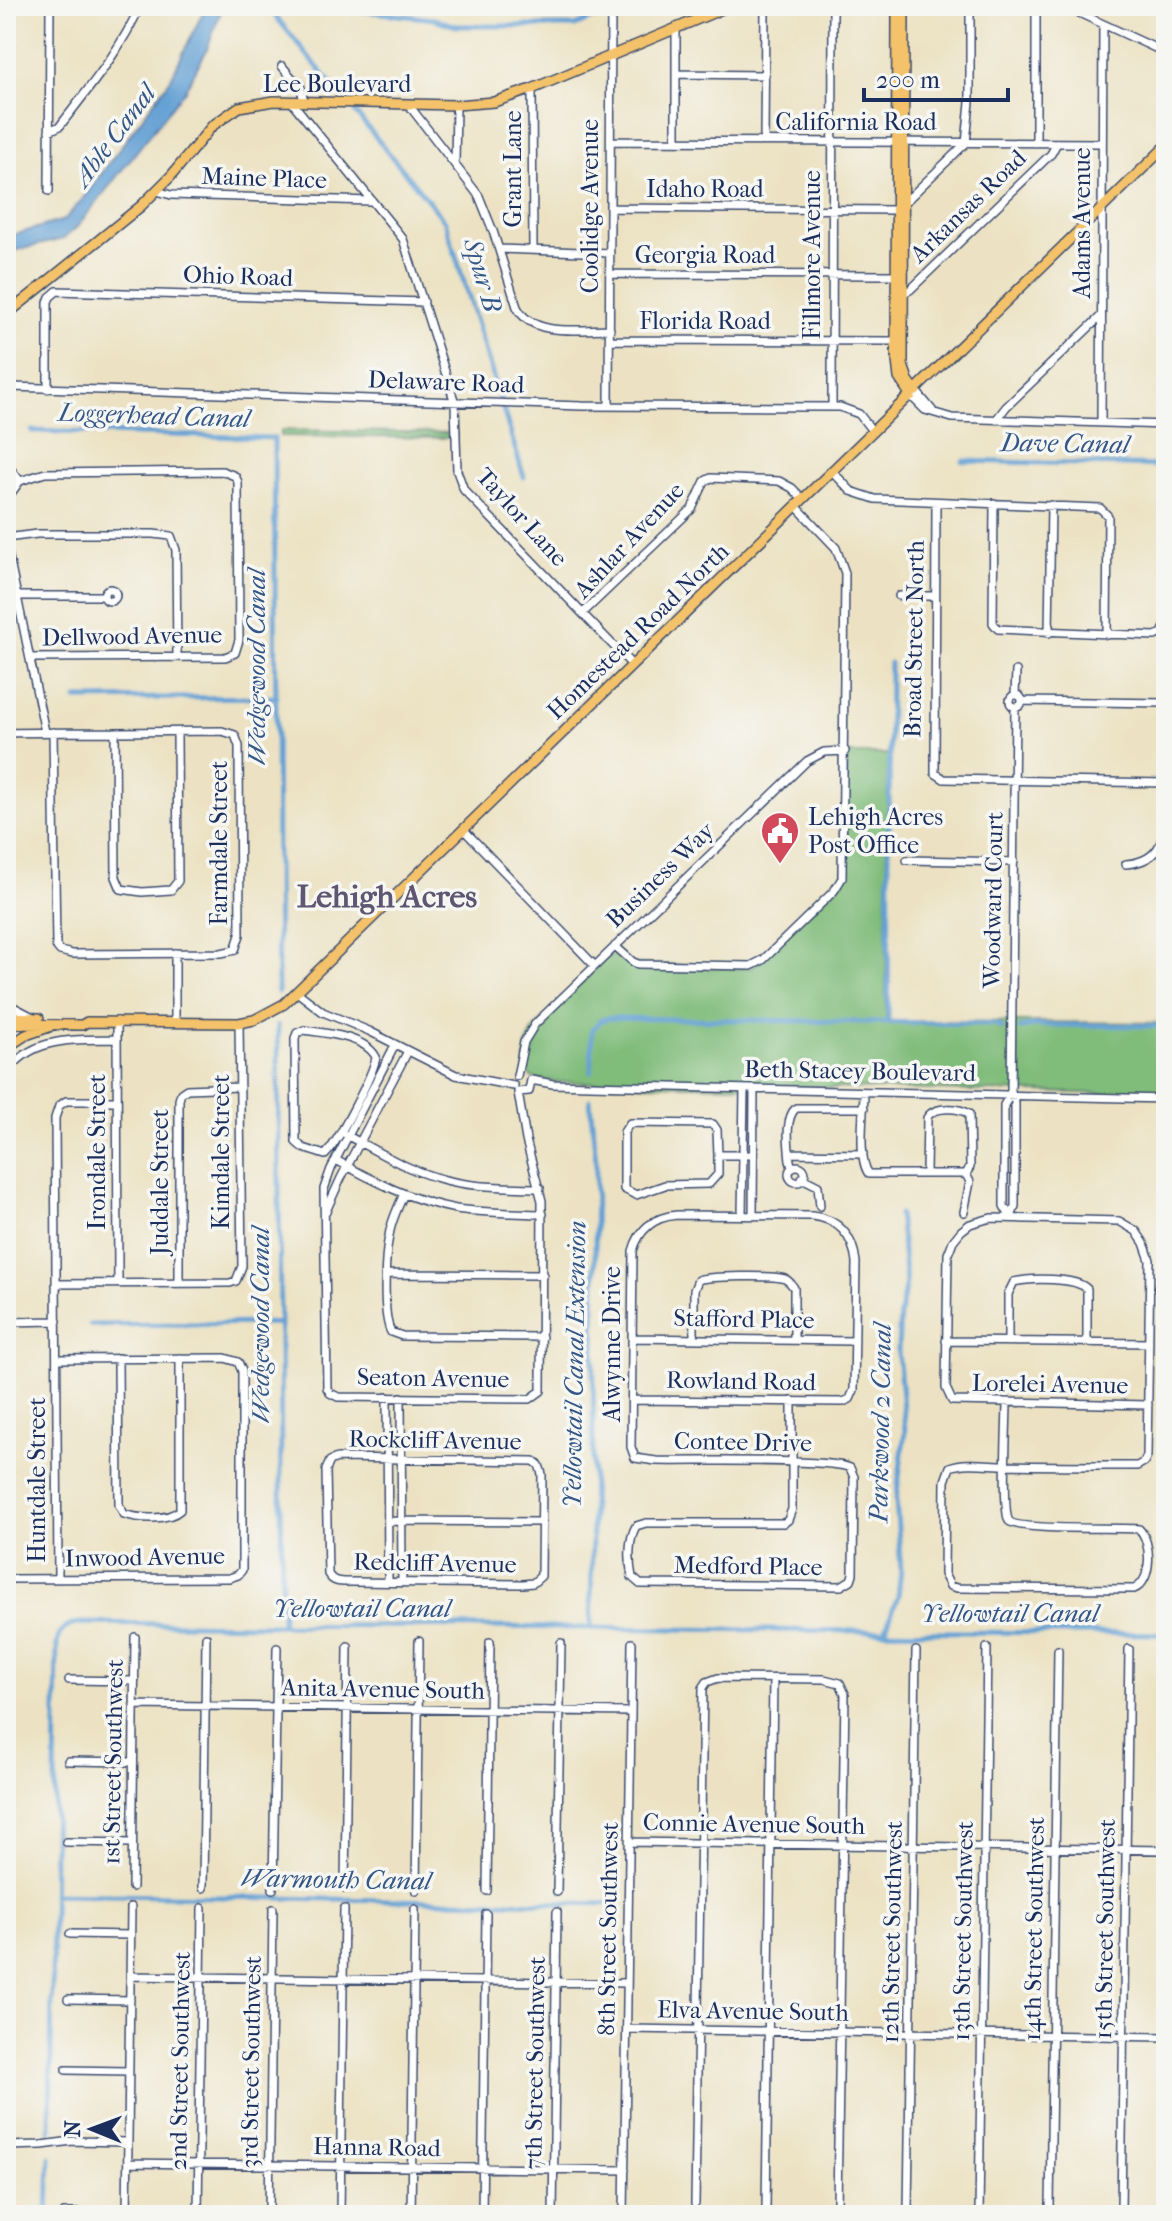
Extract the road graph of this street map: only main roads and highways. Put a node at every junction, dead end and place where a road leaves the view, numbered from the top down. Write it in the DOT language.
graph roads {
  1 [pos="729,6"];
  2 [pos="897,6"];
  3 [pos="904,6"];
  4 [pos="900,142"];
  5 [pos="1166,146"];
  6 [pos="900,206"];
  7 [pos="6,315"];
  8 [pos="913,394"];
  9 [pos="6,1017"];
  10 [pos="85,1023"];
  11 [pos="6,1024"];
  12 [pos="65,1025"];
  13 [pos="6,1048"];
  1 -- 7 [label="main road, Lee Boulevard"];
  2 -- 4 [label="main road"];
  3 -- 4 [label="main road"];
  4 -- 6 [label="main road"];
  5 -- 8 [label="main road, Homestead Road North"];
  6 -- 8 [label="main road"];
  6 -- 8 [label="main road"];
  8 -- 10 [label="main road, Homestead Road North"];
  9 -- 10 [label="main road, Homestead Road North"];
  10 -- 12 [label="main road, Homestead Road North"];
  11 -- 12 [label="main road, Homestead Road North"];
  12 -- 13 [label="main road"];
}
